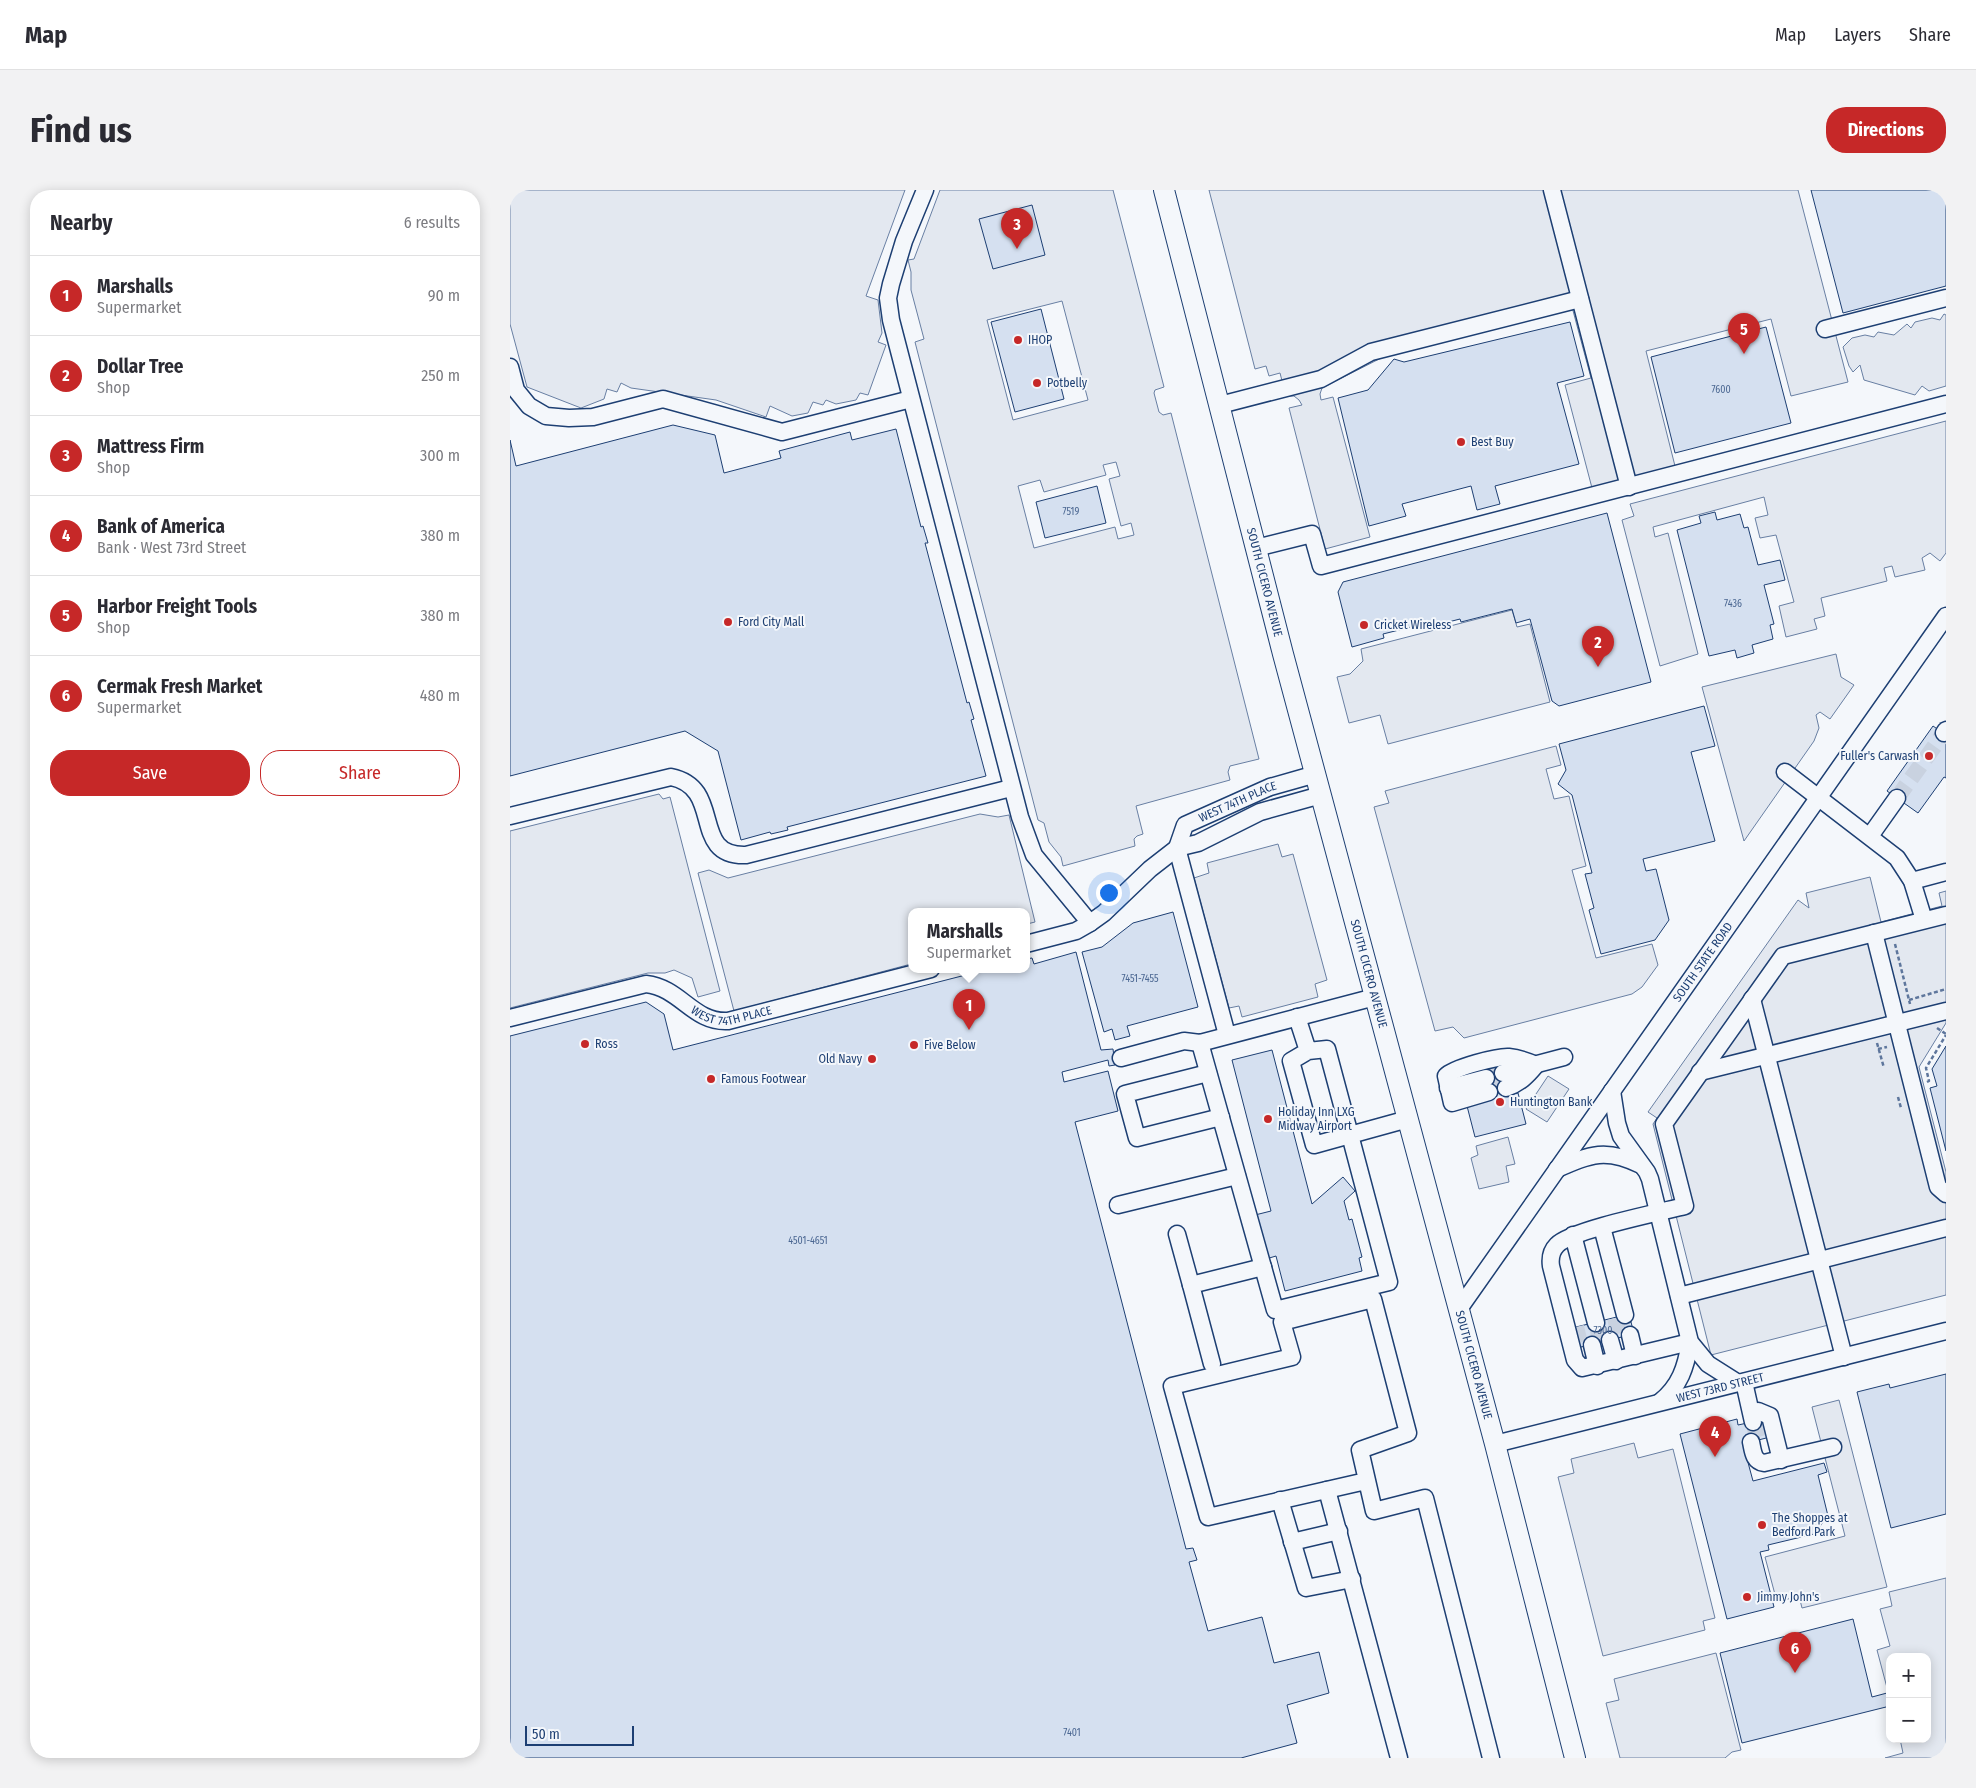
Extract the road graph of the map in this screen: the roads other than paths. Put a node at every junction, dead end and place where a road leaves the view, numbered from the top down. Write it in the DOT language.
graph roads {
  1 [pos="925,190"];
  2 [pos="1164,190"];
  3 [pos="1552,190"];
  4 [pos="1946,298"];
  5 [pos="1580,299"];
  6 [pos="1826,329"];
  7 [pos="510,368"];
  8 [pos="911,399"];
  9 [pos="1946,404"];
  10 [pos="1220,405"];
  11 [pos="1629,487"];
  12 [pos="1256,548"];
  13 [pos="1946,617"];
  14 [pos="1785,772"];
  15 [pos="1316,774"];
  16 [pos="1011,788"];
  17 [pos="1321,795"];
  18 [pos="1819,797"];
  19 [pos="1897,798"];
  20 [pos="510,816"];
  21 [pos="1870,836"];
  22 [pos="1178,848"];
  23 [pos="1946,872"];
  24 [pos="1912,881"];
  25 [pos="1946,915"];
  26 [pos="1924,920"];
  27 [pos="1090,923"];
  28 [pos="1874,933"];
  29 [pos="1030,943"];
  30 [pos="915,973"];
  31 [pos="1375,997"];
  32 [pos="1752,999"];
  33 [pos="1946,1011"];
  34 [pos="1297,1017"];
  35 [pos="510,1018"];
  36 [pos="1897,1023"];
  37 [pos="1227,1035"];
  38 [pos="1200,1043"];
  39 [pos="1308,1051"];
  40 [pos="1767,1056"];
  41 [pos="1564,1057"];
  42 [pos="1122,1058"];
  43 [pos="1529,1066"];
  44 [pos="1208,1072"];
  45 [pos="1700,1072"];
  46 [pos="1449,1091"];
  47 [pos="1612,1091"];
  48 [pos="1221,1117"];
  49 [pos="1408,1119"];
  50 [pos="1350,1135"];
  51 [pos="1643,1166"];
  52 [pos="1557,1169"];
  53 [pos="1237,1176"];
  54 [pos="1946,1194"];
  55 [pos="1118,1205"];
  56 [pos="1658,1213"];
  57 [pos="1946,1228"];
  58 [pos="1177,1234"];
  59 [pos="1578,1235"];
  60 [pos="1819,1260"];
  61 [pos="1263,1267"];
  62 [pos="1191,1286"];
  63 [pos="1679,1296"];
  64 [pos="1459,1310"];
  65 [pos="1946,1332"];
  66 [pos="1690,1342"];
  67 [pos="1844,1357"];
  68 [pos="1611,1362"];
  69 [pos="1212,1364"];
  70 [pos="1741,1383"];
  71 [pos="1658,1404"];
  72 [pos="1758,1440"];
  73 [pos="1495,1444"];
  74 [pos="1833,1447"];
  75 [pos="1772,1462"];
  76 [pos="1366,1481"];
  77 [pos="1327,1490"];
  78 [pos="1280,1500"];
  79 [pos="1339,1531"];
  80 [pos="1292,1542"];
  81 [pos="1352,1579"];
  82 [pos="1399,1758"];
  83 [pos="1491,1758"];
  84 [pos="1575,1758"];
  1 -- 8 [label="street"];
  2 -- 10 [label="main road, SOUTH CICERO AVENUE"];
  3 -- 5 [label="street"];
  4 -- 6 [label="street"];
  5 -- 10 [label="street"];
  5 -- 11 [label="street"];
  7 -- 8 [label="street"];
  8 -- 16 [label="street"];
  9 -- 11 [label="street"];
  10 -- 12 [label="main road, SOUTH CICERO AVENUE"];
  11 -- 12 [label="street"];
  12 -- 15 [label="main road, SOUTH CICERO AVENUE"];
  13 -- 18 [label="street, SOUTH STATE ROAD"];
  14 -- 18 [label="street"];
  15 -- 17 [label="main road, SOUTH CICERO AVENUE"];
  15 -- 22 [label="street, WEST 74TH PLACE"];
  16 -- 20 [label="street"];
  16 -- 27 [label="street"];
  17 -- 22 [label="street, WEST 74TH PLACE"];
  17 -- 31 [label="main road, SOUTH CICERO AVENUE"];
  18 -- 21 [label="street"];
  18 -- 47 [label="street, SOUTH STATE ROAD"];
  19 -- 21 [label="street"];
  21 -- 24 [label="street"];
  22 -- 27 [label="street, WEST 74TH PLACE"];
  22 -- 37 [label="street"];
  23 -- 24 [label="street"];
  24 -- 26 [label="street"];
  25 -- 26 [label="street"];
  26 -- 28 [label="street"];
  27 -- 29 [label="street, WEST 74TH PLACE"];
  28 -- 32 [label="street"];
  28 -- 36 [label="street"];
  30 -- 35 [label="street, WEST 74TH PLACE"];
  31 -- 34 [label="street"];
  31 -- 49 [label="main road, SOUTH CICERO AVENUE"];
  32 -- 40 [label="street"];
  32 -- 45 [label="street"];
  33 -- 36 [label="street"];
  34 -- 37 [label="street"];
  34 -- 39 [label="street"];
  36 -- 40 [label="street"];
  36 -- 54 [label="street"];
  37 -- 38 [label="street"];
  38 -- 42 [label="street"];
  38 -- 44 [label="street"];
  39 -- 50 [label="street"];
  39 -- 50 [label="street"];
  40 -- 45 [label="street"];
  40 -- 60 [label="street"];
  41 -- 43 [label="street"];
  43 -- 43 [label="street"];
  43 -- 46 [label="street"];
  44 -- 48 [label="street"];
  44 -- 48 [label="street"];
  45 -- 56 [label="street"];
  46 -- 46 [label="street"];
  47 -- 51 [label="street"];
  47 -- 52 [label="street, SOUTH STATE ROAD"];
  48 -- 53 [label="street"];
  49 -- 50 [label="street"];
  49 -- 64 [label="main road, SOUTH CICERO AVENUE"];
  50 -- 61 [label="street"];
  51 -- 52 [label="street"];
  51 -- 56 [label="street"];
  52 -- 64 [label="street, SOUTH STATE ROAD"];
  53 -- 55 [label="street"];
  53 -- 61 [label="street"];
  56 -- 59 [label="street"];
  56 -- 63 [label="street"];
  57 -- 60 [label="street"];
  58 -- 62 [label="street"];
  59 -- 59 [label="street"];
  59 -- 68 [label="street"];
  60 -- 63 [label="street"];
  60 -- 67 [label="street"];
  61 -- 62 [label="street"];
  62 -- 69 [label="street"];
  63 -- 66 [label="street"];
  64 -- 73 [label="main road, SOUTH CICERO AVENUE"];
  65 -- 67 [label="street, WEST 73RD STREET"];
  66 -- 68 [label="street"];
  66 -- 70 [label="street"];
  66 -- 71 [label="street"];
  67 -- 70 [label="street, WEST 73RD STREET"];
  68 -- 68 [label="street"];
  70 -- 71 [label="street, WEST 73RD STREET"];
  70 -- 75 [label="street"];
  71 -- 73 [label="street, WEST 73RD STREET"];
  72 -- 75 [label="street"];
  73 -- 84 [label="main road, SOUTH CICERO AVENUE"];
  74 -- 75 [label="street"];
  76 -- 77 [label="street"];
  76 -- 78 [label="street"];
  76 -- 83 [label="street"];
  77 -- 78 [label="street"];
  77 -- 79 [label="street"];
  78 -- 80 [label="street"];
  79 -- 80 [label="street"];
  79 -- 81 [label="street"];
  80 -- 81 [label="street"];
  81 -- 82 [label="street"];
}
